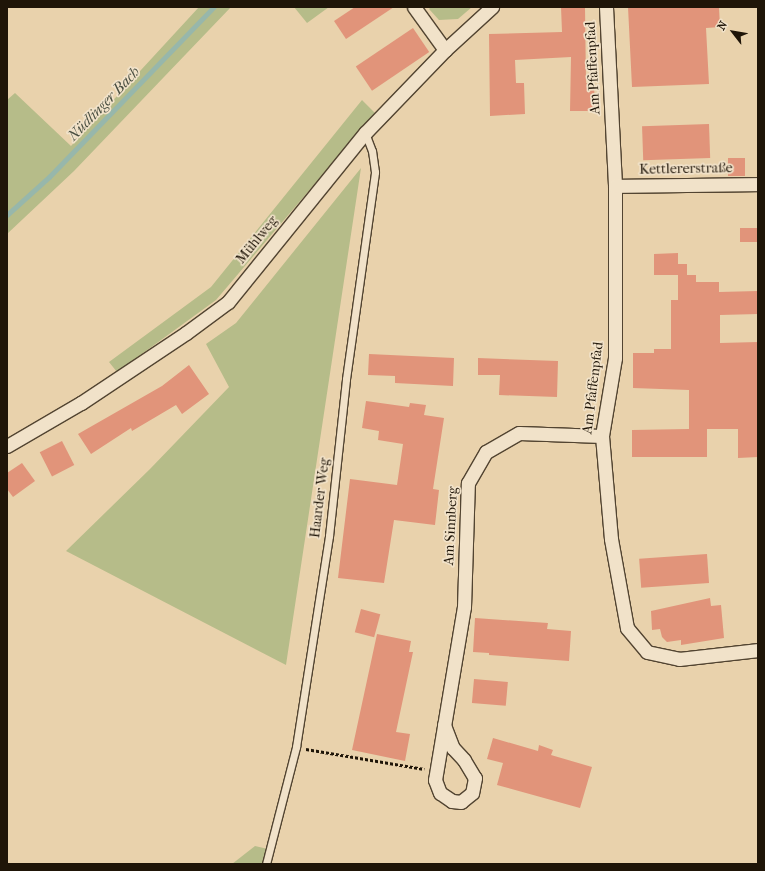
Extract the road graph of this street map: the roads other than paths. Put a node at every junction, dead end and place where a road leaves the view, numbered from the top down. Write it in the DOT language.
graph roads {
  1 [pos="414,7"];
  2 [pos="492,7"];
  3 [pos="606,7"];
  4 [pos="445,50"];
  5 [pos="365,133"];
  6 [pos="758,184"];
  7 [pos="615,186"];
  8 [pos="602,436"];
  9 [pos="7,446"];
  10 [pos="758,650"];
  11 [pos="444,725"];
  12 [pos="266,864"];
  1 -- 4 [label="street"];
  2 -- 4 [label="street, Mühlweg"];
  3 -- 7 [label="street, Am Pfaffenpfad"];
  4 -- 5 [label="street, Mühlweg"];
  5 -- 9 [label="street, Mühlweg"];
  5 -- 12 [label="lane, Haarder Weg"];
  6 -- 7 [label="street, Kettlererstraße"];
  7 -- 8 [label="street, Am Pfaffenpfad"];
  8 -- 10 [label="street, Am Pfaffenpfad"];
  8 -- 11 [label="street, Am Sinnberg"];
  11 -- 11 [label="street, Am Sinnberg"];
}
